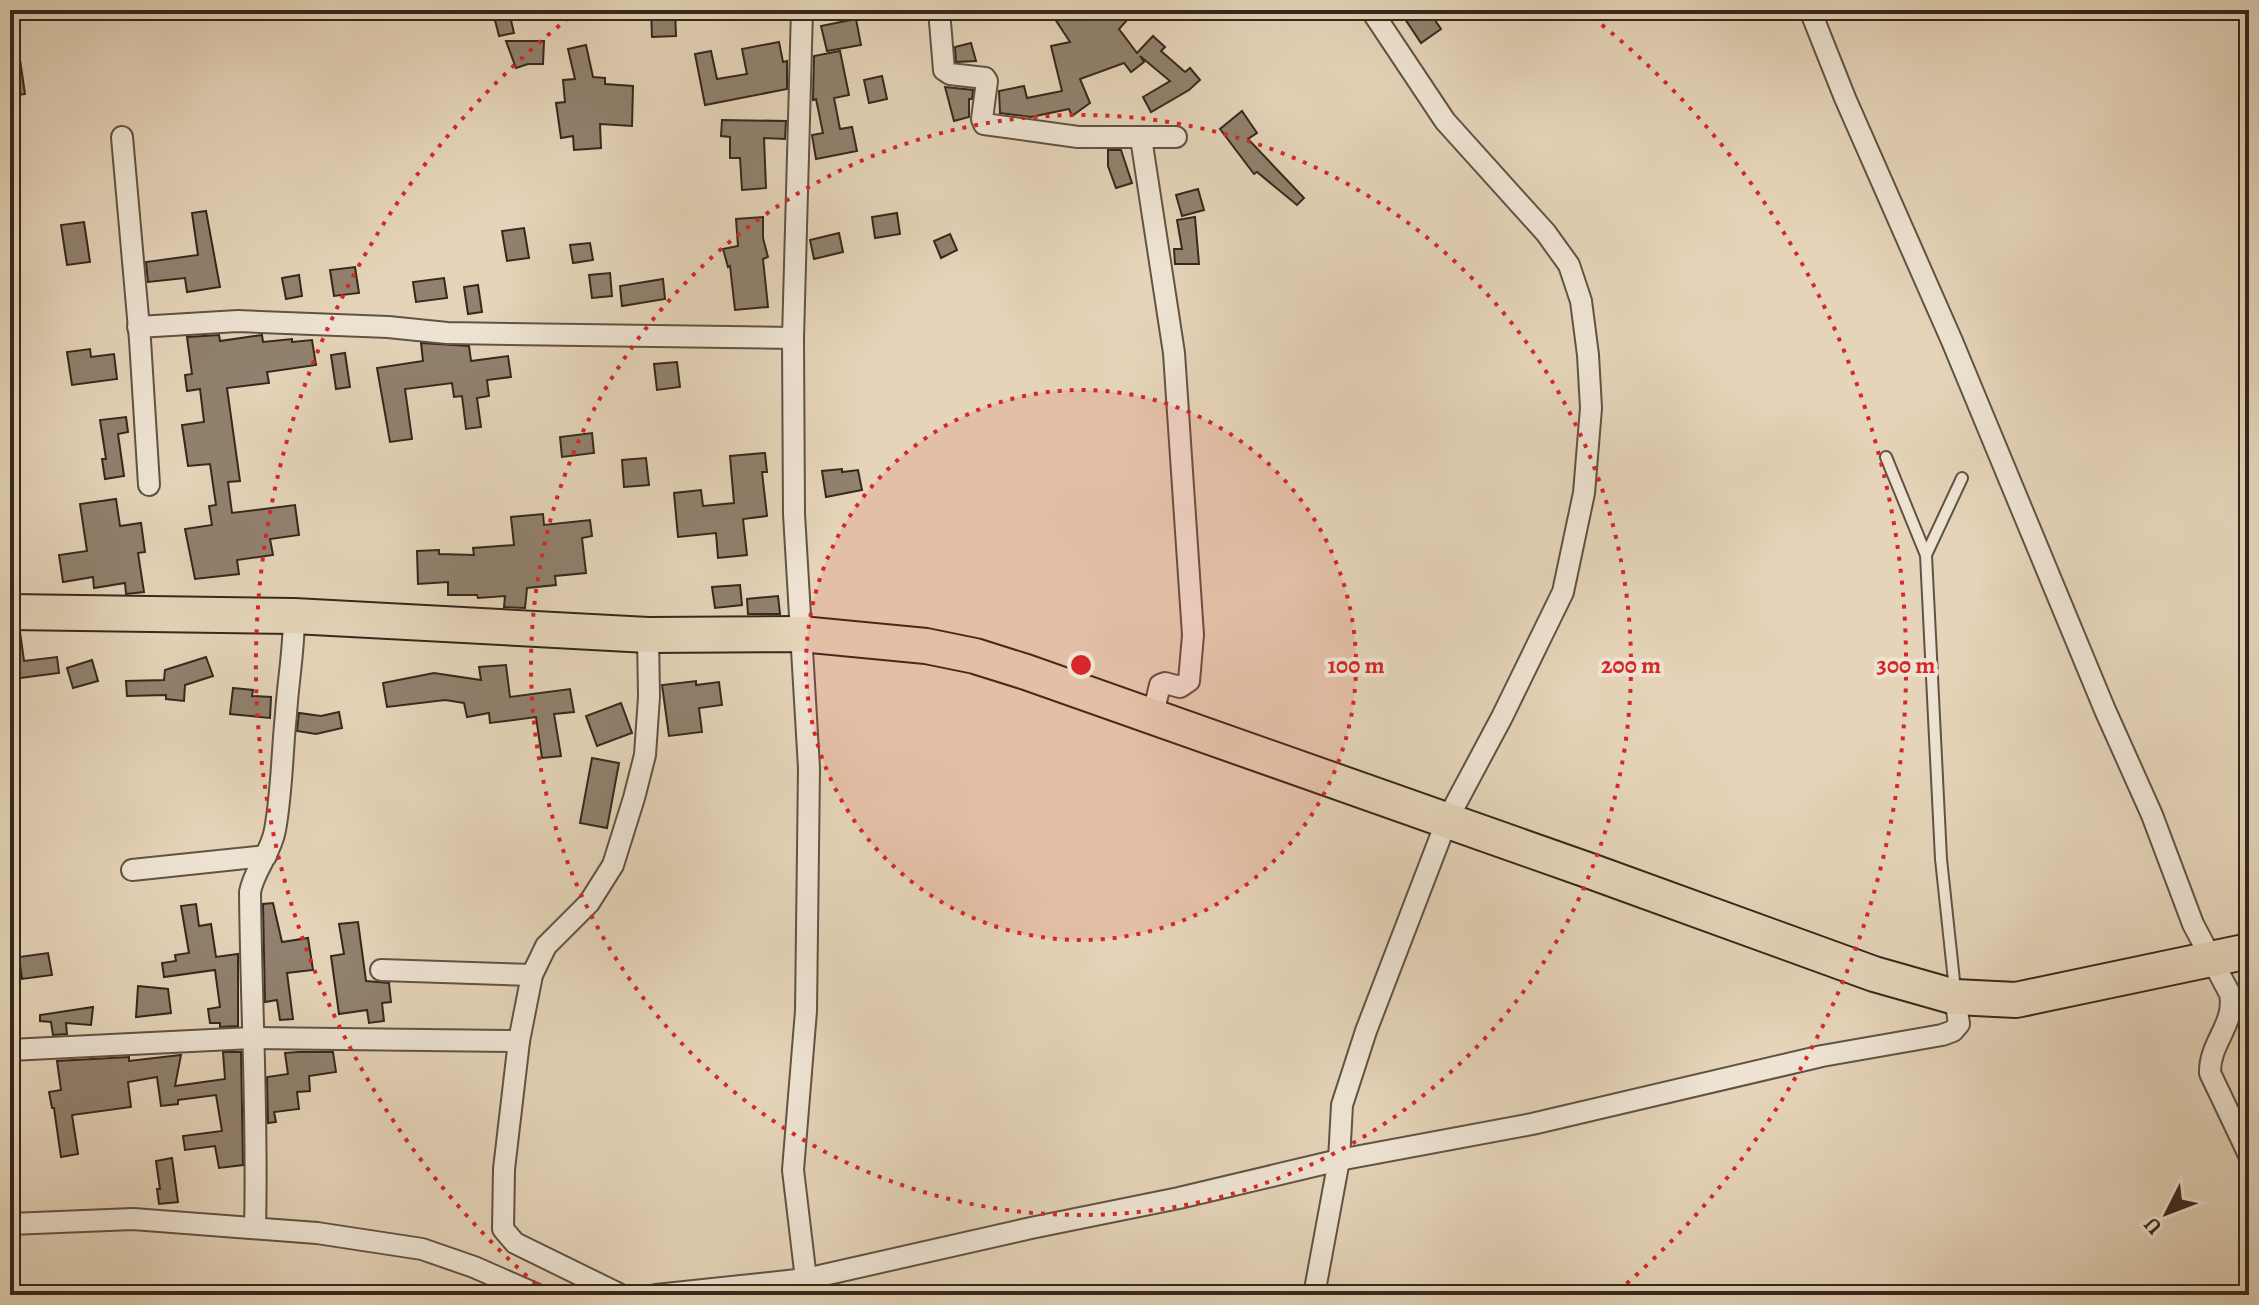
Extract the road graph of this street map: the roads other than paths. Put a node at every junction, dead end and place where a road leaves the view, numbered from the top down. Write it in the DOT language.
graph roads {
  1 [pos="802,10"];
  2 [pos="939,10"];
  3 [pos="1371,10"];
  4 [pos="1810,10"];
  5 [pos="122,137"];
  6 [pos="1176,137"];
  7 [pos="1141,138"];
  8 [pos="138,327"];
  9 [pos="793,338"];
  10 [pos="1886,457"];
  11 [pos="1962,478"];
  12 [pos="149,485"];
  13 [pos="1926,555"];
  14 [pos="10,612"];
  15 [pos="294,616"];
  16 [pos="801,634"];
  17 [pos="648,635"];
  18 [pos="1152,718"];
  19 [pos="1447,820"];
  20 [pos="266,856"];
  21 [pos="132,870"];
  22 [pos="2249,951"];
  23 [pos="2212,958"];
  24 [pos="381,970"];
  25 [pos="532,975"];
  26 [pos="1955,997"];
  27 [pos="252,1038"];
  28 [pos="519,1041"];
  29 [pos="10,1050"];
  30 [pos="2249,1155"];
  31 [pos="1339,1160"];
  32 [pos="10,1224"];
  33 [pos="255,1228"];
  34 [pos="806,1279"];
  35 [pos="538,1295"];
  36 [pos="621,1295"];
  37 [pos="656,1295"];
  38 [pos="1314,1295"];
  1 -- 9 [label="street"];
  2 -- 7 [label="street"];
  3 -- 19 [label="street"];
  4 -- 23 [label="street"];
  5 -- 8 [label="street"];
  6 -- 7 [label="street"];
  7 -- 18 [label="street"];
  8 -- 9 [label="street"];
  8 -- 12 [label="street"];
  9 -- 16 [label="street"];
  10 -- 13 [label="lane"];
  11 -- 13 [label="lane"];
  13 -- 26 [label="lane"];
  14 -- 15 [label="main road"];
  15 -- 17 [label="main road"];
  15 -- 20 [label="street"];
  16 -- 17 [label="main road"];
  16 -- 18 [label="main road"];
  16 -- 34 [label="street"];
  17 -- 25 [label="street"];
  18 -- 19 [label="main road"];
  19 -- 26 [label="main road"];
  19 -- 31 [label="street"];
  20 -- 21 [label="street"];
  20 -- 27 [label="street"];
  22 -- 23 [label="main road"];
  23 -- 26 [label="main road"];
  23 -- 30 [label="street"];
  24 -- 25 [label="street"];
  25 -- 28 [label="street"];
  26 -- 31 [label="street"];
  27 -- 28 [label="street"];
  27 -- 29 [label="street"];
  27 -- 33 [label="street"];
  28 -- 36 [label="street"];
  31 -- 34 [label="street"];
  31 -- 38 [label="street"];
  32 -- 33 [label="street"];
  33 -- 35 [label="street"];
  34 -- 37 [label="street"];
}
